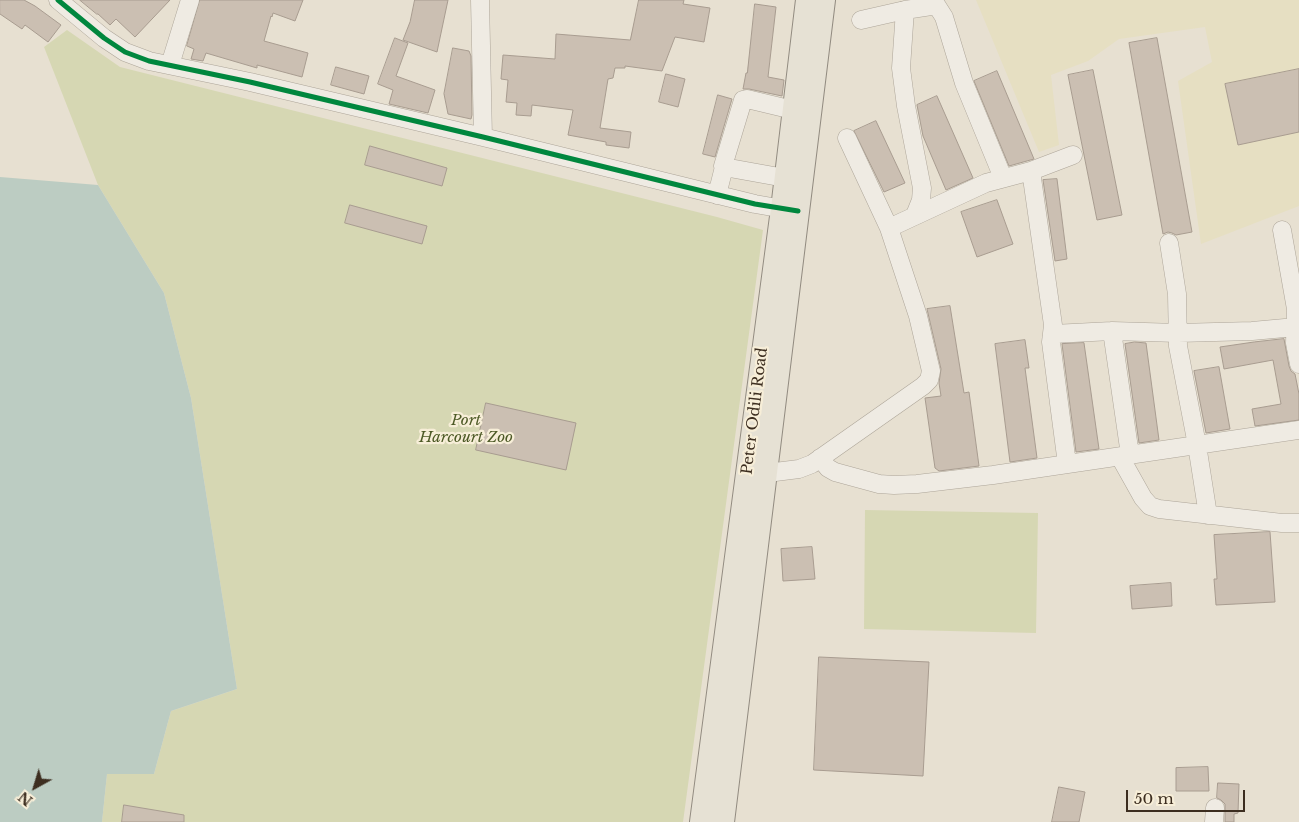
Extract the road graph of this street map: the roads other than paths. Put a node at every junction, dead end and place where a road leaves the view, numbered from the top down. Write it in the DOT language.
graph roads {
  1 [pos="58,0"];
  2 [pos="190,0"];
  3 [pos="480,0"];
  4 [pos="807,0"];
  5 [pos="824,0"];
  6 [pos="905,10"];
  7 [pos="861,20"];
  8 [pos="170,65"];
  9 [pos="793,110"];
  10 [pos="483,137"];
  11 [pos="847,138"];
  12 [pos="1073,155"];
  13 [pos="724,167"];
  14 [pos="1031,171"];
  15 [pos="786,178"];
  16 [pos="1003,178"];
  17 [pos="718,195"];
  18 [pos="790,210"];
  19 [pos="915,215"];
  20 [pos="889,228"];
  21 [pos="1282,230"];
  22 [pos="1169,243"];
  23 [pos="1296,327"];
  24 [pos="1112,331"];
  25 [pos="1178,333"];
  26 [pos="1053,334"];
  27 [pos="1299,364"];
  28 [pos="1299,430"];
  29 [pos="1197,445"];
  30 [pos="1125,456"];
  31 [pos="820,458"];
  32 [pos="1067,464"];
  33 [pos="767,473"];
  34 [pos="1208,515"];
  35 [pos="1299,523"];
  36 [pos="702,822"];
  37 [pos="723,822"];
  1 -- 8 [label="street"];
  2 -- 8 [label="street"];
  3 -- 10 [label="street"];
  4 -- 9 [label="main road, Peter Odili Road"];
  5 -- 18 [label="main road, Peter Odili Road"];
  6 -- 7 [label="street"];
  6 -- 16 [label="street"];
  6 -- 19 [label="street"];
  8 -- 10 [label="street"];
  9 -- 13 [label="street"];
  9 -- 15 [label="main road, Peter Odili Road"];
  10 -- 17 [label="street"];
  11 -- 20 [label="street"];
  12 -- 14 [label="street"];
  13 -- 15 [label="street"];
  13 -- 17 [label="street"];
  14 -- 16 [label="street"];
  14 -- 26 [label="street"];
  15 -- 18 [label="main road, Peter Odili Road"];
  16 -- 19 [label="street"];
  17 -- 18 [label="street"];
  18 -- 33 [label="main road, Peter Odili Road"];
  18 -- 36 [label="main road, Peter Odili Road"];
  19 -- 20 [label="street"];
  20 -- 31 [label="street"];
  21 -- 23 [label="street"];
  22 -- 25 [label="street"];
  23 -- 25 [label="street"];
  23 -- 27 [label="street"];
  24 -- 25 [label="street"];
  24 -- 26 [label="street"];
  24 -- 30 [label="street"];
  25 -- 29 [label="street"];
  26 -- 32 [label="street"];
  28 -- 29 [label="street"];
  29 -- 30 [label="street"];
  29 -- 34 [label="street"];
  30 -- 32 [label="street"];
  30 -- 34 [label="street"];
  31 -- 32 [label="street"];
  31 -- 33 [label="street"];
  33 -- 37 [label="main road, Peter Odili Road"];
  34 -- 35 [label="street"];
}
